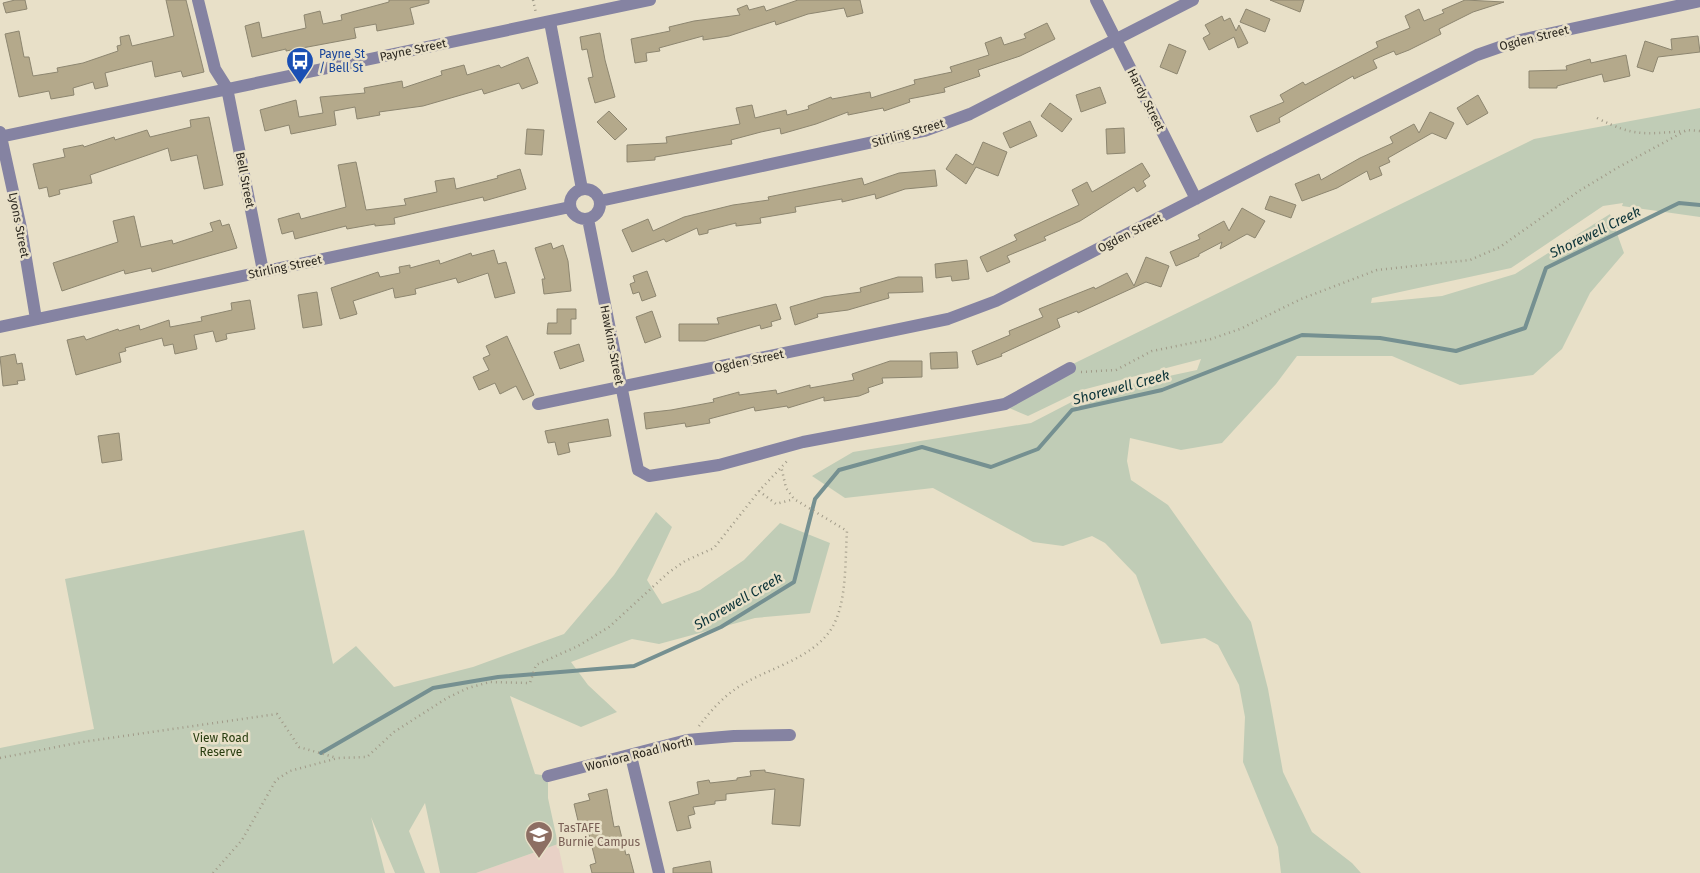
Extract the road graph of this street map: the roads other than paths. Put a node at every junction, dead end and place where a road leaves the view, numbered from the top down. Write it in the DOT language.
graph roads {
  1 [pos="198,0"];
  2 [pos="650,0"];
  3 [pos="1096,0"];
  4 [pos="1193,0"];
  5 [pos="1700,1"];
  6 [pos="550,22"];
  7 [pos="1115,40"];
  8 [pos="227,88"];
  9 [pos="0,135"];
  10 [pos="582,189"];
  11 [pos="1196,199"];
  12 [pos="600,201"];
  13 [pos="570,207"];
  14 [pos="588,219"];
  15 [pos="263,271"];
  16 [pos="36,320"];
  17 [pos="0,327"];
  18 [pos="1076,370"];
  19 [pos="620,386"];
  20 [pos="538,404"];
  21 [pos="790,735"];
  22 [pos="631,756"];
  23 [pos="548,776"];
  24 [pos="659,873"];
  1 -- 8 [label="street, Bell Street"];
  2 -- 6 [label="street, Payne Street"];
  3 -- 7 [label="street, Hardy Street"];
  4 -- 7 [label="street, Stirling Street"];
  5 -- 11 [label="street, Ogden Street"];
  6 -- 8 [label="street, Payne Street"];
  6 -- 10 [label="street"];
  7 -- 11 [label="street, Hardy Street"];
  7 -- 12 [label="street, Stirling Street"];
  8 -- 9 [label="street, Payne Street"];
  8 -- 15 [label="street, Bell Street"];
  9 -- 16 [label="street, Lyons Street"];
  10 -- 12 [label="street"];
  10 -- 13 [label="street"];
  11 -- 19 [label="street, Ogden Street"];
  12 -- 14 [label="street"];
  13 -- 14 [label="street"];
  13 -- 15 [label="street, Stirling Street"];
  14 -- 19 [label="street, Hawkins Street"];
  15 -- 16 [label="street, Stirling Street"];
  16 -- 17 [label="street, Stirling Street"];
  18 -- 19 [label="street, Hawkins Street"];
  19 -- 20 [label="street, Ogden Street"];
  21 -- 22 [label="street, Woniora Road North"];
  22 -- 23 [label="street, Woniora Road North"];
  22 -- 24 [label="street"];
}
